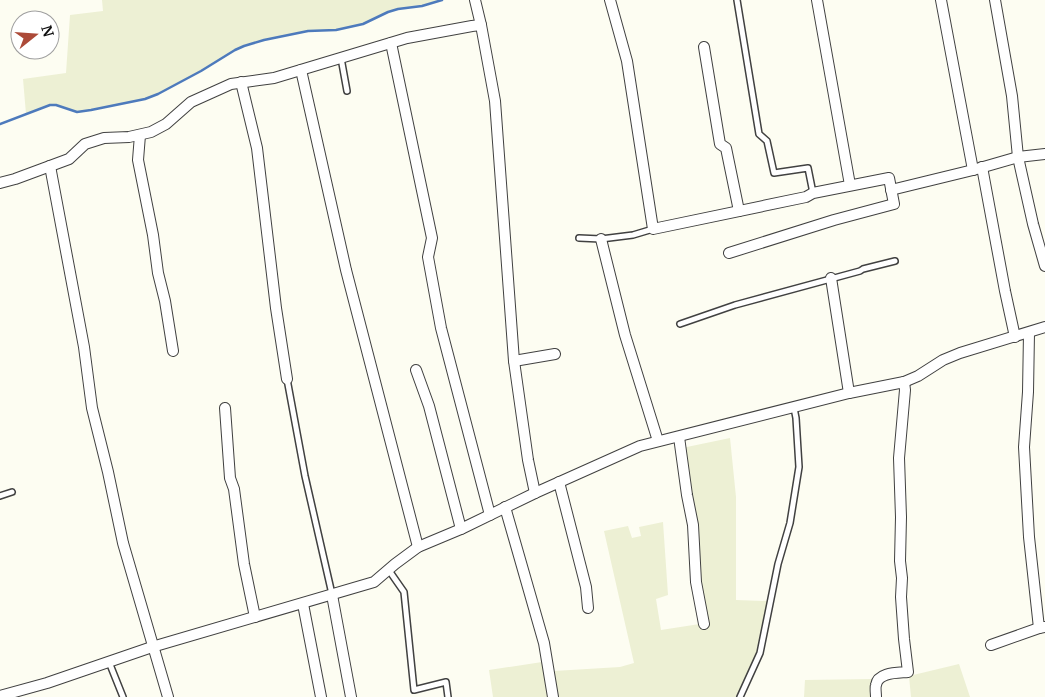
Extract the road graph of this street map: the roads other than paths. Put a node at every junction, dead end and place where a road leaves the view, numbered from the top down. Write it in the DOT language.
graph roads {
  1 [pos="475,0"];
  2 [pos="610,0"];
  3 [pos="737,0"];
  4 [pos="818,0"];
  5 [pos="942,0"];
  6 [pos="995,0"];
  7 [pos="481,25"];
  8 [pos="391,43"];
  9 [pos="704,47"];
  10 [pos="341,58"];
  11 [pos="301,70"];
  12 [pos="240,82"];
  13 [pos="347,91"];
  14 [pos="140,135"];
  15 [pos="1045,154"];
  16 [pos="1018,157"];
  17 [pos="50,166"];
  18 [pos="978,168"];
  19 [pos="0,183"];
  20 [pos="850,186"];
  21 [pos="891,190"];
  22 [pos="813,193"];
  23 [pos="739,211"];
  24 [pos="653,229"];
  25 [pos="579,238"];
  26 [pos="601,239"];
  27 [pos="729,252"];
  28 [pos="895,261"];
  29 [pos="1045,266"];
  30 [pos="831,278"];
  31 [pos="680,324"];
  32 [pos="1045,327"];
  33 [pos="1029,333"];
  34 [pos="1015,337"];
  35 [pos="172,351"];
  36 [pos="555,354"];
  37 [pos="514,361"];
  38 [pos="416,370"];
  39 [pos="287,379"];
  40 [pos="904,382"];
  41 [pos="849,393"];
  42 [pos="225,408"];
  43 [pos="794,408"];
  44 [pos="679,437"];
  45 [pos="658,441"];
  46 [pos="559,482"];
  47 [pos="12,492"];
  48 [pos="535,493"];
  49 [pos="0,496"];
  50 [pos="505,507"];
  51 [pos="490,515"];
  52 [pos="460,529"];
  53 [pos="418,548"];
  54 [pos="388,569"];
  55 [pos="332,595"];
  56 [pos="303,604"];
  57 [pos="588,608"];
  58 [pos="255,617"];
  59 [pos="704,624"];
  60 [pos="1042,628"];
  61 [pos="991,645"];
  62 [pos="152,647"];
  63 [pos="109,662"];
  64 [pos="0,696"];
  65 [pos="123,697"];
  66 [pos="168,697"];
  67 [pos="321,697"];
  68 [pos="351,697"];
  69 [pos="448,697"];
  70 [pos="553,697"];
  71 [pos="740,697"];
  72 [pos="876,697"];
  1 -- 7 [label="street"];
  2 -- 24 [label="street"];
  3 -- 22 [label="lane"];
  4 -- 20 [label="street"];
  5 -- 18 [label="street"];
  6 -- 16 [label="street"];
  7 -- 8 [label="street"];
  7 -- 37 [label="street"];
  8 -- 10 [label="street"];
  8 -- 51 [label="street"];
  9 -- 23 [label="street"];
  10 -- 11 [label="street"];
  10 -- 13 [label="lane"];
  11 -- 12 [label="street"];
  11 -- 53 [label="street"];
  12 -- 14 [label="street"];
  12 -- 39 [label="street"];
  14 -- 17 [label="street"];
  14 -- 35 [label="street"];
  15 -- 16 [label="street"];
  16 -- 18 [label="street"];
  16 -- 29 [label="street"];
  17 -- 19 [label="street"];
  17 -- 62 [label="street"];
  18 -- 21 [label="street"];
  18 -- 34 [label="street"];
  20 -- 21 [label="street"];
  20 -- 22 [label="street"];
  21 -- 27 [label="street"];
  22 -- 23 [label="street"];
  23 -- 24 [label="street"];
  24 -- 26 [label="lane"];
  25 -- 26 [label="lane"];
  26 -- 45 [label="street"];
  28 -- 30 [label="lane"];
  30 -- 31 [label="lane"];
  30 -- 41 [label="street"];
  32 -- 33 [label="street"];
  33 -- 34 [label="street"];
  33 -- 60 [label="street"];
  34 -- 40 [label="street"];
  36 -- 37 [label="street"];
  37 -- 48 [label="street"];
  38 -- 52 [label="street"];
  39 -- 55 [label="lane"];
  40 -- 41 [label="street"];
  40 -- 72 [label="street"];
  41 -- 43 [label="street"];
  42 -- 58 [label="street"];
  43 -- 44 [label="street"];
  43 -- 71 [label="lane"];
  44 -- 45 [label="street"];
  44 -- 59 [label="street"];
  45 -- 46 [label="street"];
  46 -- 48 [label="street"];
  46 -- 57 [label="street"];
  47 -- 49 [label="lane"];
  48 -- 50 [label="street"];
  50 -- 51 [label="street"];
  50 -- 70 [label="street"];
  51 -- 52 [label="street"];
  52 -- 53 [label="street"];
  53 -- 54 [label="street"];
  54 -- 55 [label="street"];
  54 -- 69 [label="lane"];
  55 -- 56 [label="street"];
  55 -- 68 [label="street"];
  56 -- 58 [label="street"];
  56 -- 67 [label="street"];
  58 -- 62 [label="street"];
  60 -- 61 [label="street"];
  62 -- 63 [label="street"];
  62 -- 66 [label="street"];
  63 -- 64 [label="street"];
  63 -- 65 [label="lane"];
}
